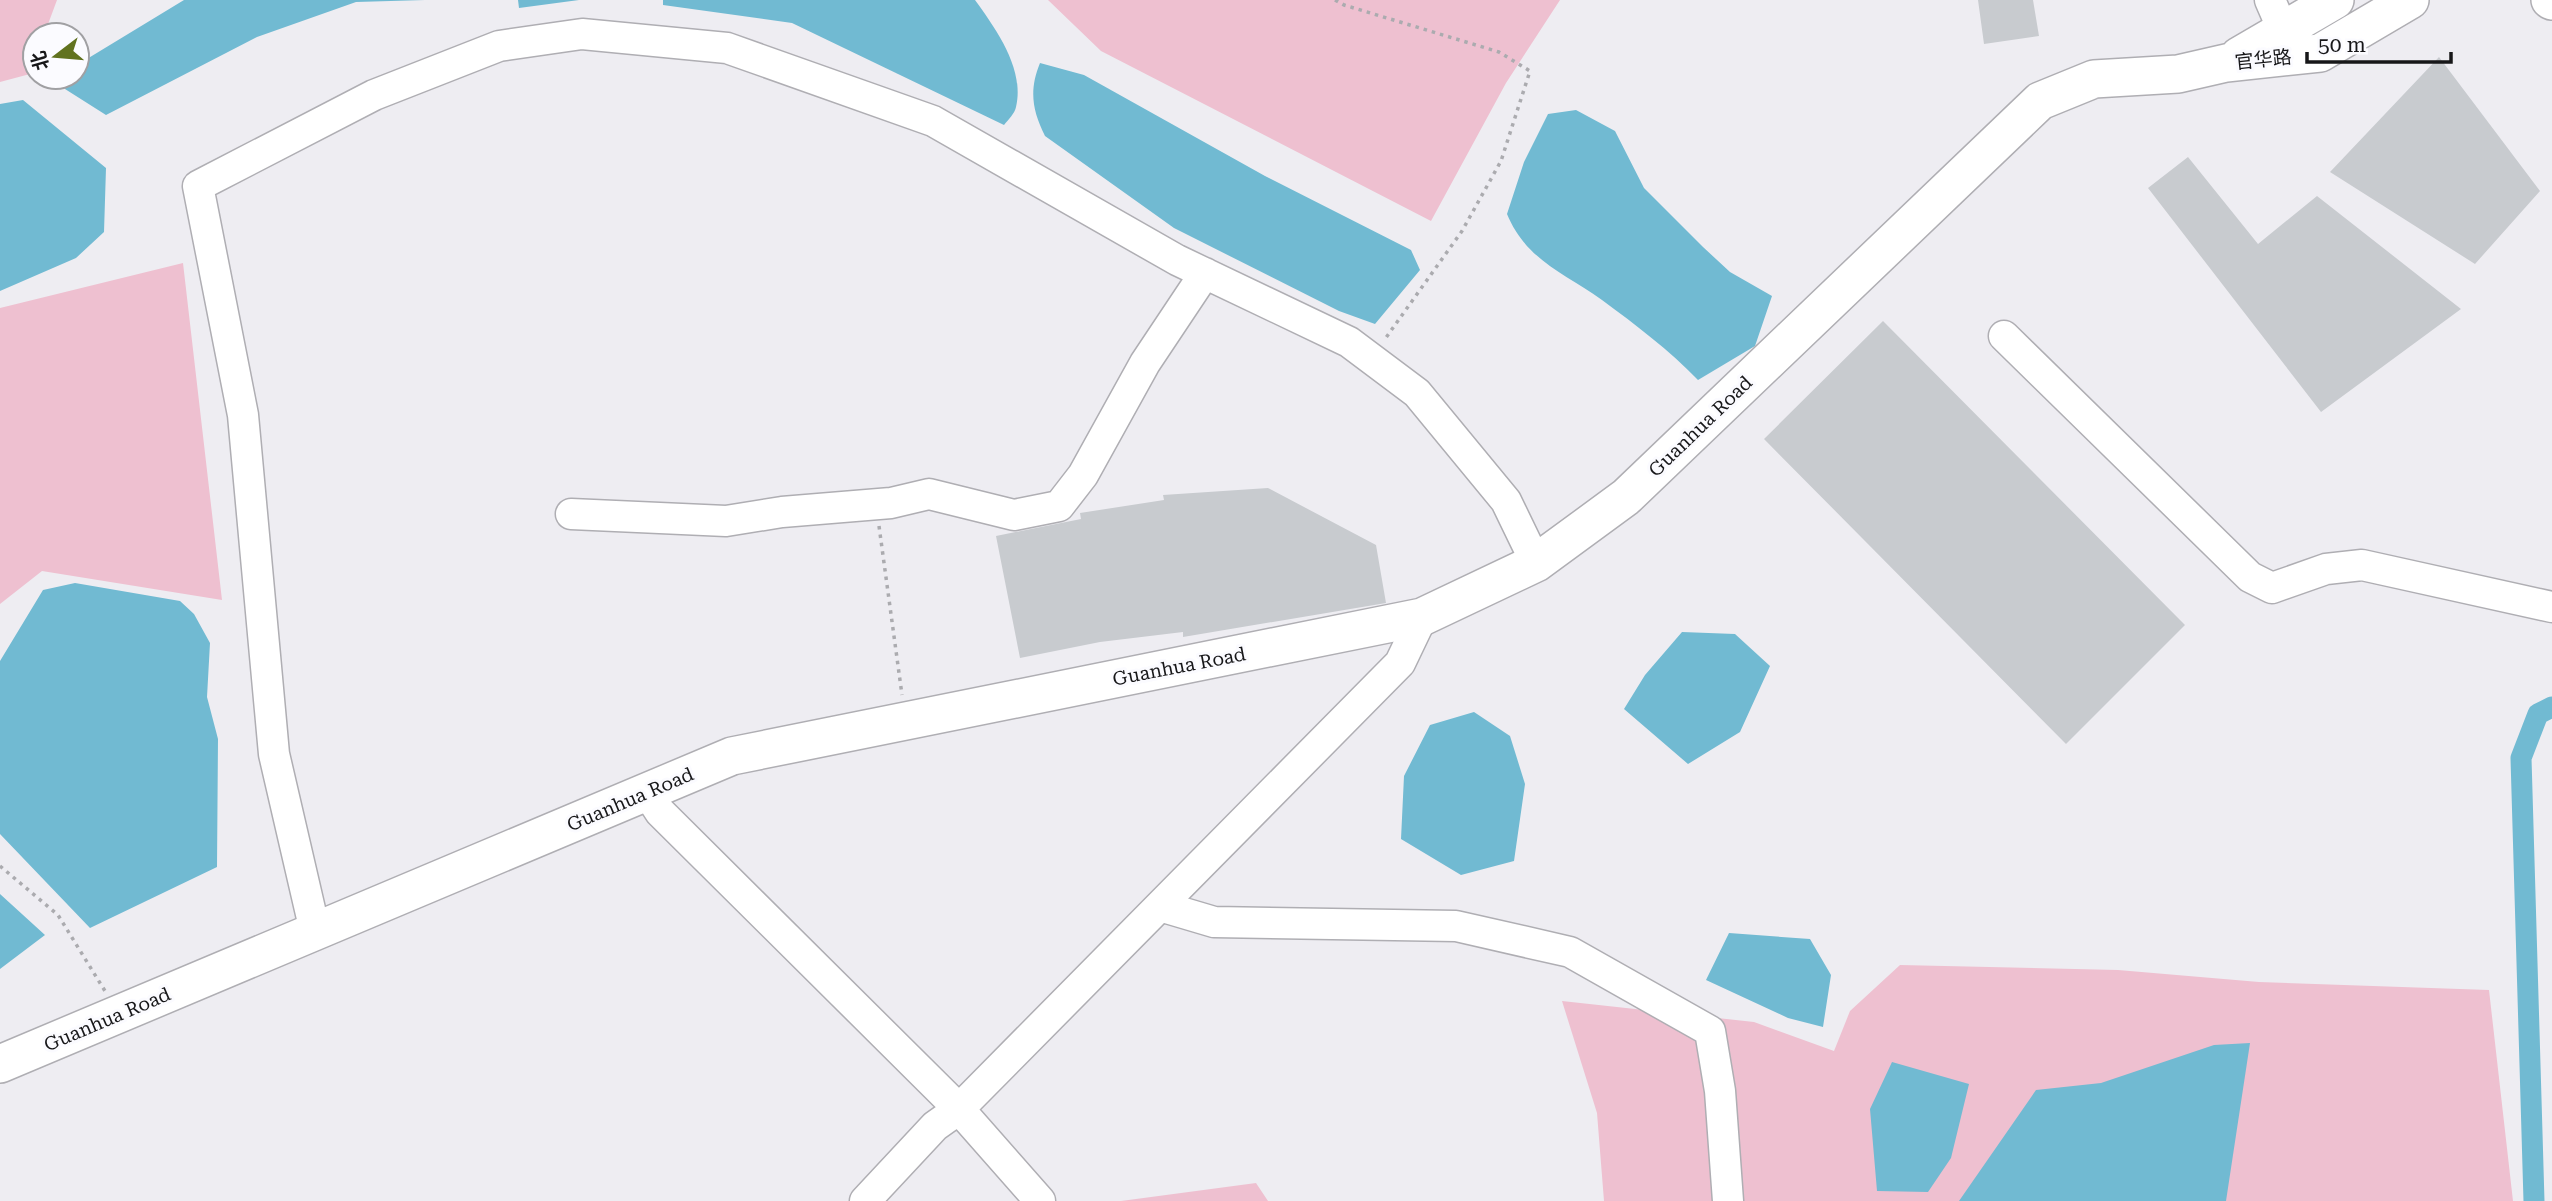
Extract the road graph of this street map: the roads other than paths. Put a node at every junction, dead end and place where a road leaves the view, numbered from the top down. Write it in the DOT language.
graph roads {
  1 [pos="2335,0"];
  2 [pos="2410,0"];
  3 [pos="2276,15"];
  4 [pos="2226,63"];
  5 [pos="1205,273"];
  6 [pos="2004,336"];
  7 [pos="571,514"];
  8 [pos="1536,563"];
  9 [pos="2552,607"];
  10 [pos="1422,617"];
  11 [pos="647,792"];
  12 [pos="1160,906"];
  13 [pos="315,931"];
  14 [pos="0,1064"];
  15 [pos="958,1109"];
  16 [pos="865,1201"];
  17 [pos="1040,1201"];
  18 [pos="1728,1201"];
  1 -- 3 [label="main road, 官华路"];
  2 -- 4 [label="main road, 官华路"];
  3 -- 4 [label="main road, 官华路"];
  4 -- 8 [label="main road, Guanhua Road"];
  5 -- 7 [label="street"];
  5 -- 8 [label="street"];
  5 -- 13 [label="street"];
  6 -- 9 [label="street"];
  8 -- 10 [label="main road, Guanhua Road"];
  10 -- 11 [label="main road, Guanhua Road"];
  10 -- 12 [label="street"];
  11 -- 13 [label="main road, Guanhua Road"];
  11 -- 15 [label="street"];
  12 -- 15 [label="street"];
  12 -- 18 [label="street"];
  13 -- 14 [label="main road, Guanhua Road"];
  15 -- 16 [label="street"];
  15 -- 17 [label="street"];
}
